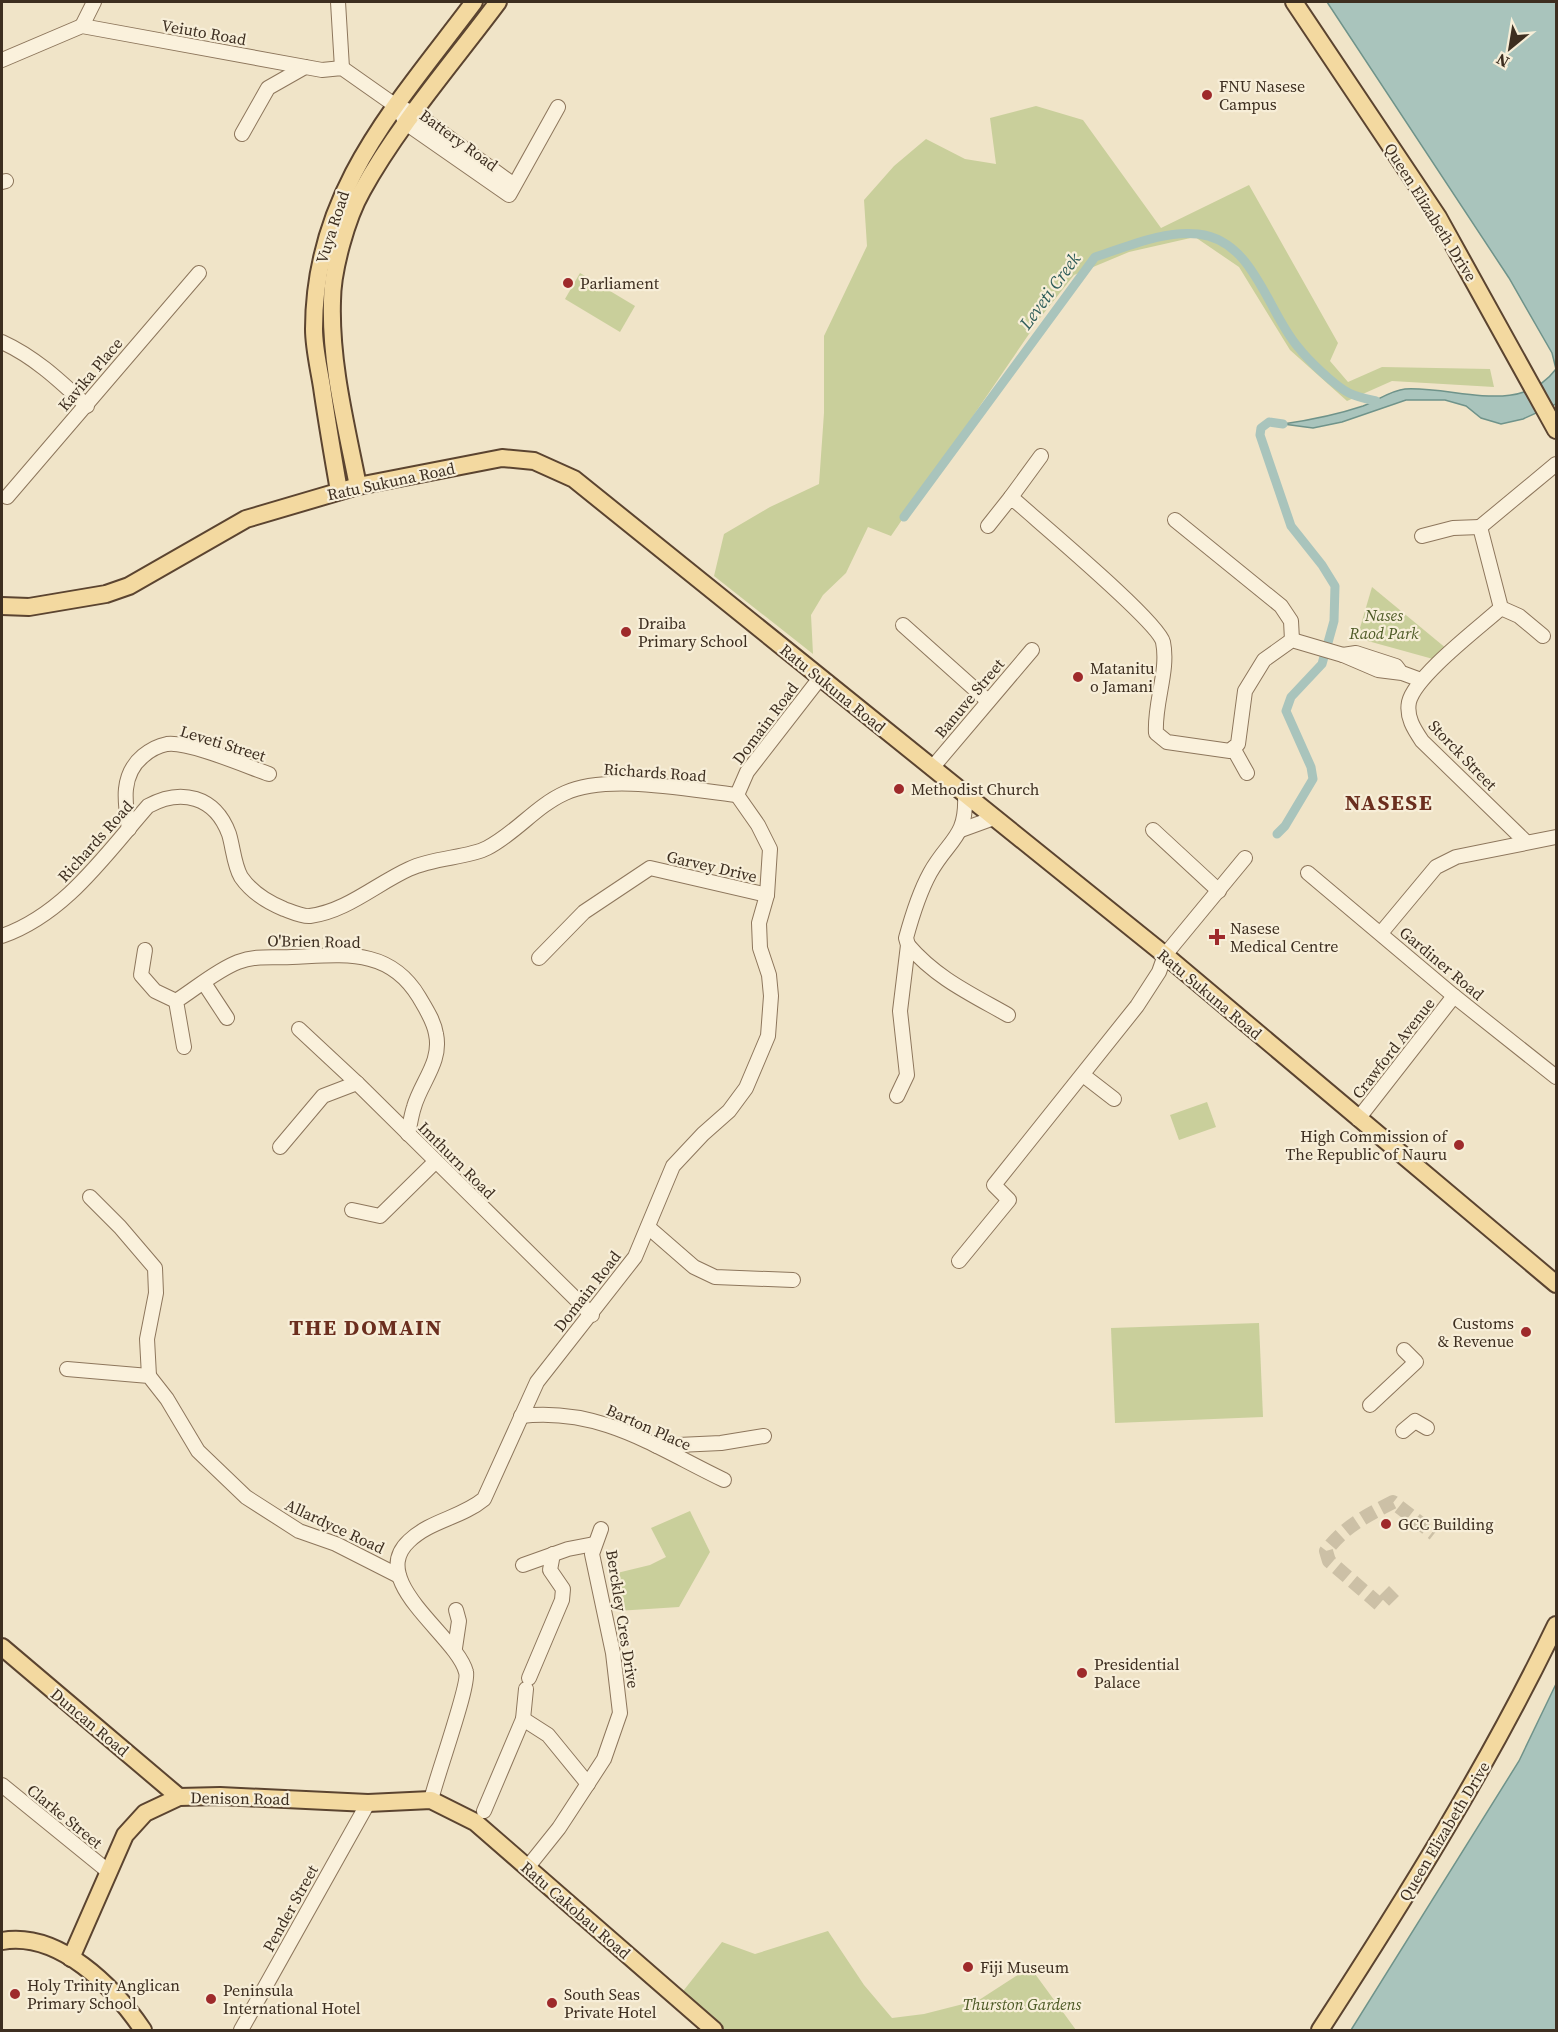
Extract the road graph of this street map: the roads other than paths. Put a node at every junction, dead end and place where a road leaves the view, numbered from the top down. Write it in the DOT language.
graph roads {
  1 [pos="94,2"];
  2 [pos="338,2"];
  3 [pos="474,2"];
  4 [pos="498,2"];
  5 [pos="1294,2"];
  6 [pos="82,26"];
  7 [pos="2,60"];
  8 [pos="305,67"];
  9 [pos="342,68"];
  10 [pos="396,106"];
  11 [pos="558,107"];
  12 [pos="411,119"];
  13 [pos="242,134"];
  14 [pos="199,273"];
  15 [pos="2,342"];
  16 [pos="87,405"];
  17 [pos="1557,430"];
  18 [pos="1041,456"];
  19 [pos="1557,464"];
  20 [pos="358,486"];
  21 [pos="339,490"];
  22 [pos="7,497"];
  23 [pos="1011,497"];
  24 [pos="1175,520"];
  25 [pos="988,526"];
  26 [pos="1480,527"];
  27 [pos="1422,536"];
  28 [pos="2,606"];
  29 [pos="1502,608"];
  30 [pos="903,625"];
  31 [pos="1543,636"];
  32 [pos="1292,640"];
  33 [pos="1032,650"];
  34 [pos="820,678"];
  35 [pos="1421,680"];
  36 [pos="988,701"];
  37 [pos="1233,748"];
  38 [pos="932,768"];
  39 [pos="1247,772"];
  40 [pos="269,774"];
  41 [pos="737,795"];
  42 [pos="965,795"];
  43 [pos="994,818"];
  44 [pos="129,829"];
  45 [pos="961,830"];
  46 [pos="1153,830"];
  47 [pos="1557,837"];
  48 [pos="1526,842"];
  49 [pos="1245,858"];
  50 [pos="1308,873"];
  51 [pos="1219,891"];
  52 [pos="767,895"];
  53 [pos="1381,933"];
  54 [pos="2,936"];
  55 [pos="908,945"];
  56 [pos="145,950"];
  57 [pos="1165,955"];
  58 [pos="539,958"];
  59 [pos="204,983"];
  60 [pos="1454,996"];
  61 [pos="176,1001"];
  62 [pos="1008,1015"];
  63 [pos="227,1018"];
  64 [pos="298,1029"];
  65 [pos="184,1047"];
  66 [pos="1083,1075"];
  67 [pos="1557,1077"];
  68 [pos="357,1083"];
  69 [pos="897,1096"];
  70 [pos="1114,1099"];
  71 [pos="1358,1119"];
  72 [pos="408,1134"];
  73 [pos="279,1147"];
  74 [pos="435,1162"];
  75 [pos="90,1197"];
  76 [pos="352,1210"];
  77 [pos="648,1227"];
  78 [pos="959,1262"];
  79 [pos="793,1280"];
  80 [pos="1557,1284"];
  81 [pos="592,1315"];
  82 [pos="1404,1350"];
  83 [pos="67,1369"];
  84 [pos="149,1376"];
  85 [pos="1370,1405"];
  86 [pos="521,1416"];
  87 [pos="1427,1428"];
  88 [pos="1403,1431"];
  89 [pos="764,1436"];
  90 [pos="655,1446"];
  91 [pos="724,1480"];
  92 [pos="601,1529"];
  93 [pos="594,1544"];
  94 [pos="553,1554"];
  95 [pos="523,1565"];
  96 [pos="399,1576"];
  97 [pos="456,1610"];
  98 [pos="1557,1624"];
  99 [pos="2,1647"];
  100 [pos="455,1648"];
  101 [pos="523,1719"];
  102 [pos="588,1784"];
  103 [pos="2,1786"];
  104 [pos="179,1797"];
  105 [pos="431,1800"];
  106 [pos="368,1803"];
  107 [pos="484,1811"];
  108 [pos="526,1868"];
  109 [pos="109,1872"];
  110 [pos="2,1941"];
  111 [pos="70,1958"];
  112 [pos="143,2031"];
  113 [pos="241,2031"];
  114 [pos="714,2031"];
  115 [pos="1320,2031"];
  1 -- 6 [label="street"];
  2 -- 9 [label="street"];
  3 -- 10 [label="main road, Vuya Road"];
  4 -- 12 [label="main road, Vuya Road"];
  5 -- 17 [label="main road, Queen Elizabeth Drive"];
  6 -- 7 [label="street"];
  6 -- 8 [label="street, Veiuto Road"];
  8 -- 9 [label="street, Veiuto Road"];
  8 -- 13 [label="street"];
  9 -- 10 [label="street"];
  10 -- 12 [label="street, Battery Road"];
  10 -- 21 [label="main road, Vuya Road"];
  11 -- 12 [label="street, Battery Road"];
  12 -- 20 [label="main road, Vuya Road"];
  14 -- 16 [label="street, Kavika Place"];
  15 -- 16 [label="street"];
  16 -- 22 [label="street, Kavika Place"];
  18 -- 23 [label="street"];
  19 -- 26 [label="street"];
  20 -- 21 [label="main road, Ratu Sukuna Road"];
  20 -- 34 [label="main road, Ratu Sukuna Road"];
  21 -- 28 [label="main road, Ratu Sukuna Road"];
  23 -- 25 [label="street"];
  23 -- 37 [label="street"];
  24 -- 32 [label="street"];
  26 -- 27 [label="street"];
  26 -- 29 [label="street"];
  29 -- 31 [label="street"];
  29 -- 35 [label="street, Storck Street"];
  30 -- 36 [label="street"];
  32 -- 35 [label="street"];
  32 -- 37 [label="street"];
  33 -- 36 [label="street, Banuve Street"];
  34 -- 38 [label="main road, Ratu Sukuna Road"];
  34 -- 41 [label="street, Domain Road"];
  35 -- 48 [label="street, Storck Street"];
  36 -- 38 [label="street, Banuve Street"];
  37 -- 39 [label="street"];
  38 -- 42 [label="main road, Ratu Sukuna Road"];
  40 -- 44 [label="street, Leveti Street"];
  41 -- 44 [label="street, Richards Road"];
  41 -- 52 [label="street, Domain Road"];
  42 -- 43 [label="main road, Ratu Sukuna Road"];
  42 -- 45 [label="street"];
  43 -- 45 [label="street"];
  43 -- 57 [label="main road, Ratu Sukuna Road"];
  44 -- 54 [label="street, Richards Road"];
  45 -- 55 [label="street"];
  46 -- 51 [label="street"];
  47 -- 48 [label="street"];
  48 -- 53 [label="street"];
  49 -- 51 [label="street"];
  50 -- 53 [label="street, Gardiner Road"];
  51 -- 57 [label="street"];
  52 -- 58 [label="street, Garvey Drive"];
  52 -- 77 [label="street, Domain Road"];
  53 -- 60 [label="street, Gardiner Road"];
  55 -- 62 [label="street"];
  55 -- 69 [label="street"];
  56 -- 61 [label="street"];
  57 -- 66 [label="street"];
  57 -- 71 [label="main road, Ratu Sukuna Road"];
  59 -- 61 [label="street, O'Brien Road"];
  59 -- 63 [label="street"];
  59 -- 72 [label="street, O'Brien Road"];
  60 -- 67 [label="street, Gardiner Road"];
  60 -- 71 [label="street, Crawford Avenue"];
  61 -- 65 [label="street"];
  64 -- 68 [label="street, Imthurn Road"];
  66 -- 70 [label="street"];
  66 -- 78 [label="street"];
  68 -- 72 [label="street, Imthurn Road"];
  68 -- 73 [label="street"];
  71 -- 80 [label="main road, Ratu Sukuna Road"];
  72 -- 74 [label="street, Imthurn Road"];
  74 -- 76 [label="street"];
  74 -- 81 [label="street, Imthurn Road"];
  75 -- 84 [label="street"];
  77 -- 79 [label="street"];
  77 -- 81 [label="street, Domain Road"];
  81 -- 86 [label="street, Domain Road"];
  82 -- 85 [label="street"];
  83 -- 84 [label="street"];
  84 -- 96 [label="street, Allardyce Road"];
  86 -- 90 [label="street, Barton Place"];
  86 -- 96 [label="street, Domain Road"];
  87 -- 88 [label="street"];
  89 -- 90 [label="street"];
  90 -- 91 [label="street, Barton Place"];
  92 -- 93 [label="street, Berckley Cres Drive"];
  93 -- 94 [label="street"];
  93 -- 102 [label="street, Berckley Cres Drive"];
  94 -- 95 [label="street"];
  94 -- 101 [label="street"];
  96 -- 100 [label="street"];
  97 -- 100 [label="street"];
  98 -- 115 [label="main road, Queen Elizabeth Drive"];
  99 -- 104 [label="main road, Duncan Road"];
  100 -- 105 [label="street"];
  101 -- 102 [label="street"];
  101 -- 107 [label="street"];
  102 -- 108 [label="street, Berckley Cres Drive"];
  103 -- 109 [label="street, Clarke Street"];
  104 -- 106 [label="main road, Denison Road"];
  104 -- 109 [label="main road, Denison Road"];
  105 -- 106 [label="main road, Denison Road"];
  105 -- 108 [label="main road, Ratu Cakobau Road"];
  106 -- 113 [label="street, Pender Street"];
  108 -- 114 [label="main road, Ratu Cakobau Road"];
  109 -- 111 [label="main road, Denison Road"];
  110 -- 111 [label="main road"];
  111 -- 112 [label="main road"];
}
